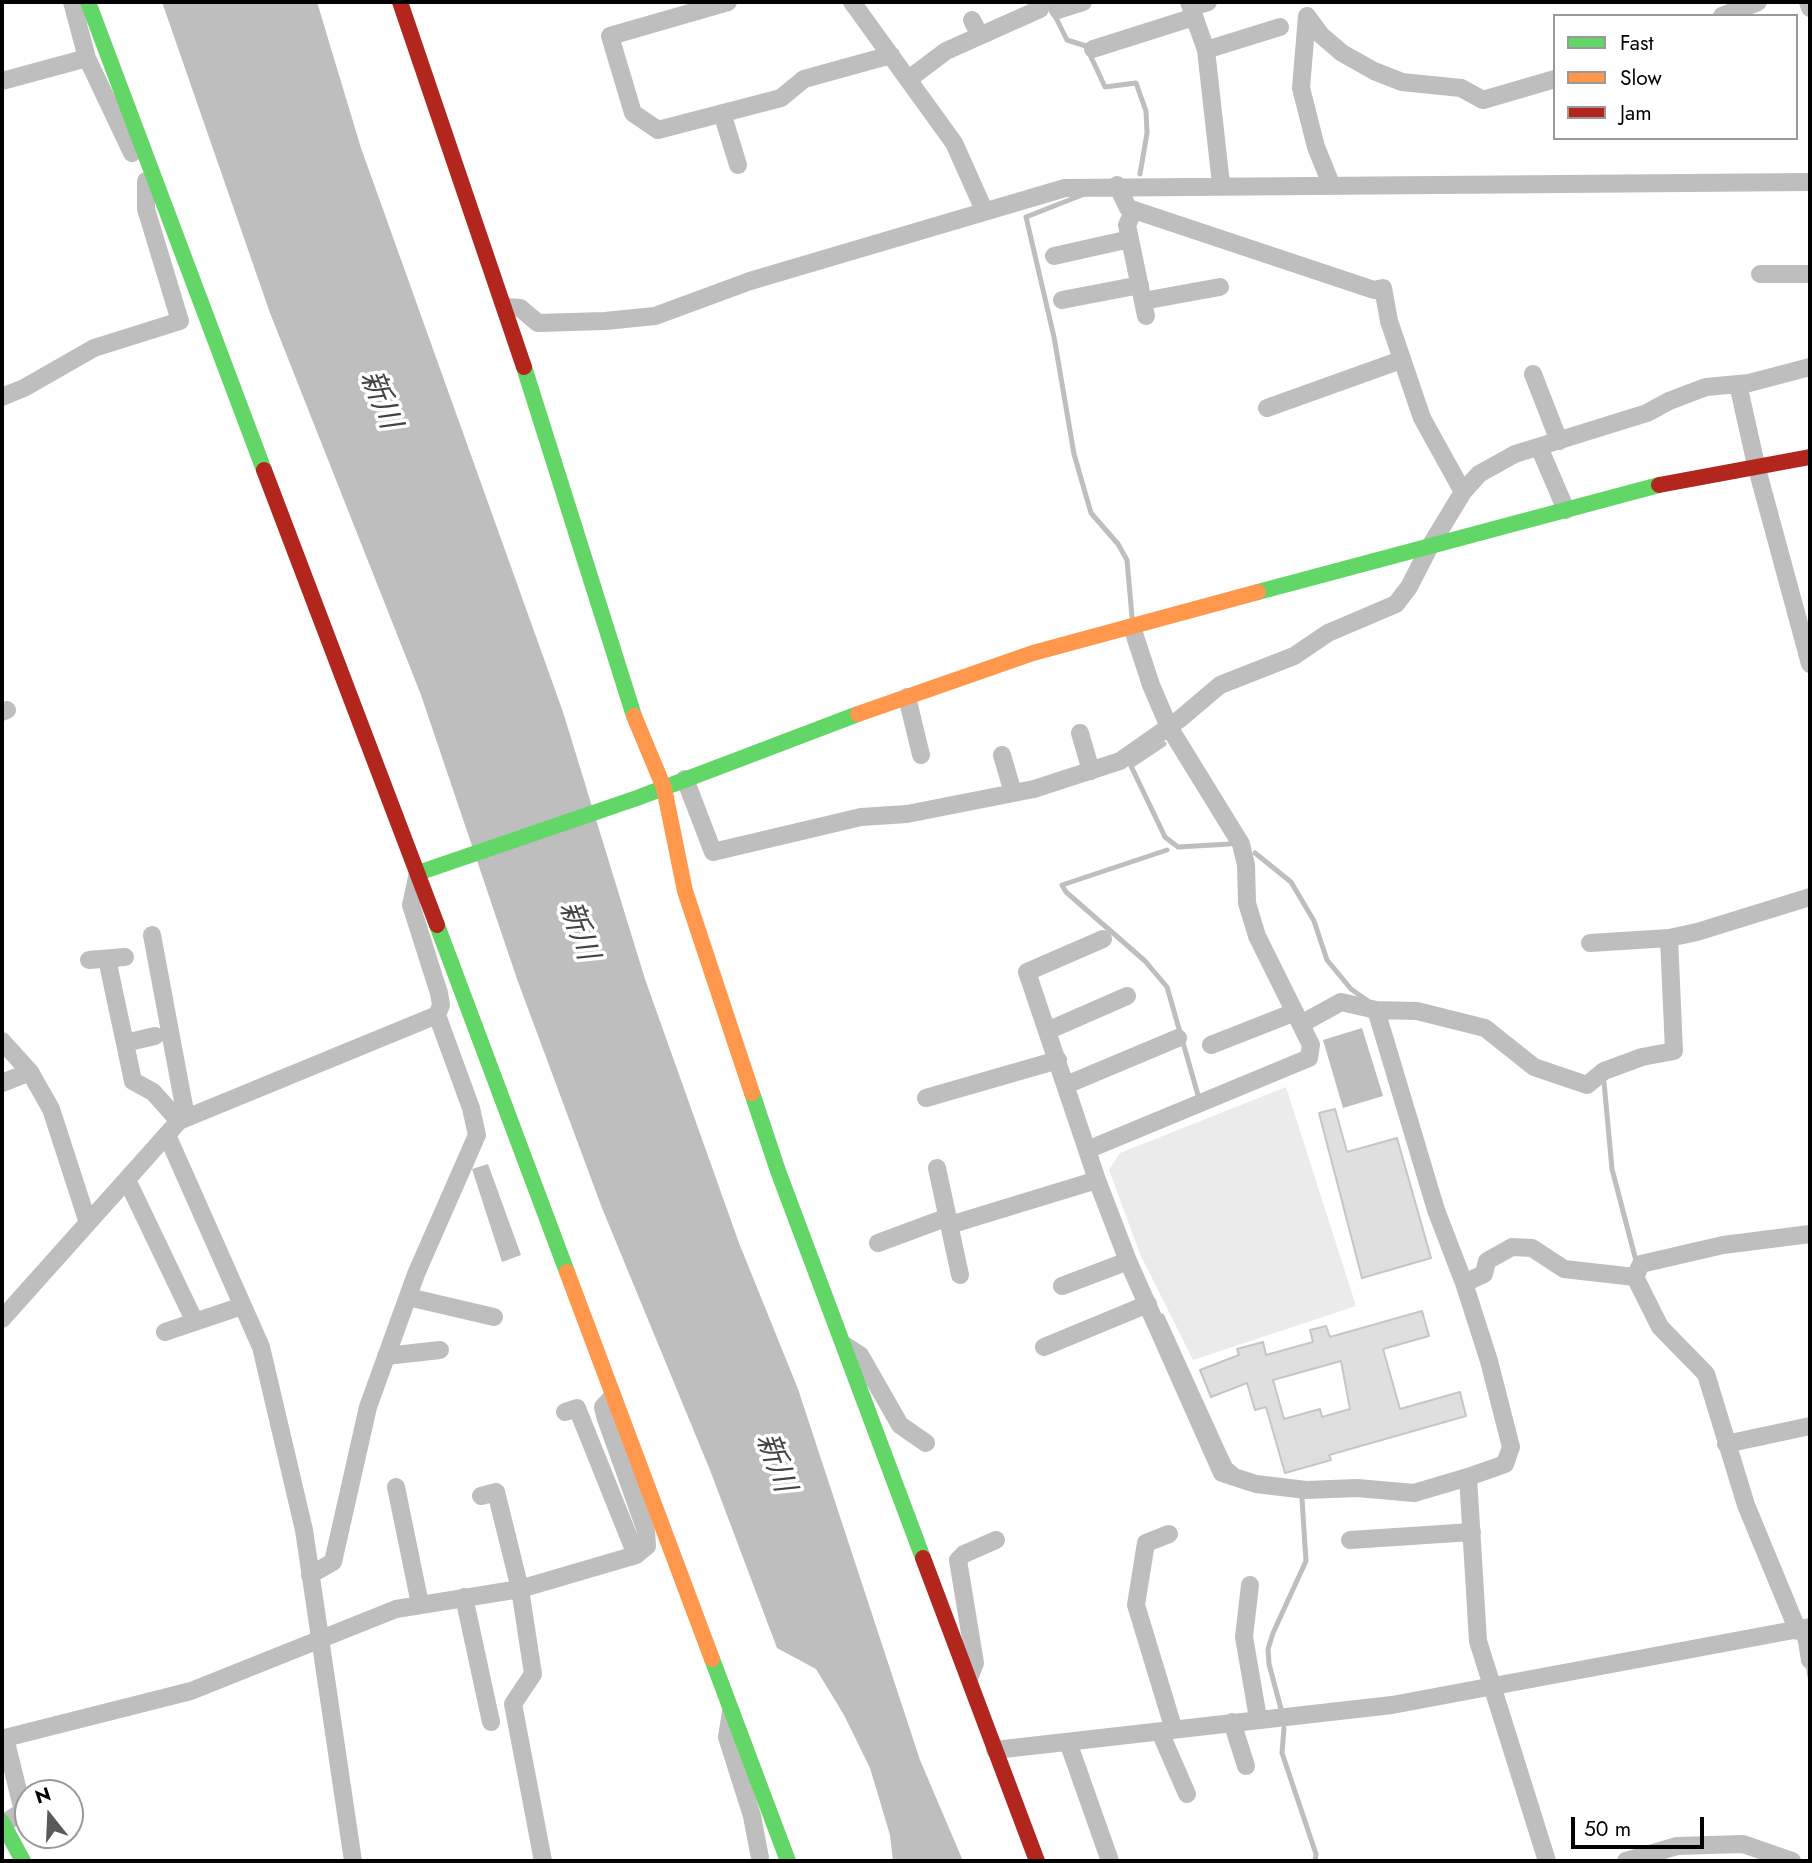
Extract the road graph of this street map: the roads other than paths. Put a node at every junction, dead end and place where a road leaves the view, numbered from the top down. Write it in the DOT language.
graph roads {
  1 [pos="72,2"];
  2 [pos="88,2"];
  3 [pos="400,2"];
  4 [pos="728,2"];
  5 [pos="852,2"];
  6 [pos="1083,2"];
  7 [pos="1758,2"];
  8 [pos="1808,2"];
  9 [pos="1195,7"];
  10 [pos="1810,8"];
  11 [pos="1304,9"];
  12 [pos="1727,14"];
  13 [pos="1280,27"];
  14 [pos="1093,49"];
  15 [pos="1206,50"];
  16 [pos="891,55"];
  17 [pos="87,58"];
  18 [pos="910,78"];
  19 [pos="1553,80"];
  20 [pos="2,81"];
  21 [pos="722,113"];
  22 [pos="738,165"];
  23 [pos="149,180"];
  24 [pos="1810,182"];
  25 [pos="1222,184"];
  26 [pos="1331,184"];
  27 [pos="1117,185"];
  28 [pos="984,210"];
  29 [pos="1134,210"];
  30 [pos="1130,239"];
  31 [pos="1054,256"];
  32 [pos="1760,274"];
  33 [pos="1810,274"];
  34 [pos="1220,287"];
  35 [pos="1062,300"];
  36 [pos="1143,301"];
  37 [pos="506,307"];
  38 [pos="1401,360"];
  39 [pos="1810,367"];
  40 [pos="1533,374"];
  41 [pos="1738,384"];
  42 [pos="2,397"];
  43 [pos="1267,408"];
  44 [pos="1559,441"];
  45 [pos="1539,447"];
  46 [pos="1810,457"];
  47 [pos="1756,465"];
  48 [pos="1463,492"];
  49 [pos="1566,510"];
  50 [pos="1429,548"];
  51 [pos="1132,627"];
  52 [pos="1810,664"];
  53 [pos="907,697"];
  54 [pos="1169,727"];
  55 [pos="1080,733"];
  56 [pos="921,755"];
  57 [pos="1002,755"];
  58 [pos="1091,771"];
  59 [pos="685,779"];
  60 [pos="664,788"];
  61 [pos="1013,793"];
  62 [pos="420,872"];
  63 [pos="1810,897"];
  64 [pos="152,935"];
  65 [pos="1669,937"];
  66 [pos="1103,939"];
  67 [pos="1590,943"];
  68 [pos="125,957"];
  69 [pos="1127,996"];
  70 [pos="1376,1010"];
  71 [pos="437,1015"];
  72 [pos="1298,1018"];
  73 [pos="1047,1031"];
  74 [pos="155,1036"];
  75 [pos="1178,1038"];
  76 [pos="2,1041"];
  77 [pos="125,1042"];
  78 [pos="1212,1045"];
  79 [pos="1058,1060"];
  80 [pos="30,1072"];
  81 [pos="2,1083"];
  82 [pos="1066,1085"];
  83 [pos="926,1098"];
  84 [pos="182,1119"];
  85 [pos="167,1135"];
  86 [pos="1087,1150"];
  87 [pos="937,1168"];
  88 [pos="127,1180"];
  89 [pos="1097,1180"];
  90 [pos="946,1222"];
  91 [pos="88,1223"];
  92 [pos="1810,1234"];
  93 [pos="878,1243"];
  94 [pos="1128,1261"];
  95 [pos="960,1275"];
  96 [pos="1634,1277"];
  97 [pos="1464,1283"];
  98 [pos="1062,1286"];
  99 [pos="408,1297"];
  100 [pos="1148,1304"];
  101 [pos="242,1306"];
  102 [pos="494,1317"];
  103 [pos="2,1319"];
  104 [pos="195,1322"];
  105 [pos="165,1332"];
  106 [pos="840,1342"];
  107 [pos="1044,1347"];
  108 [pos="440,1350"];
  109 [pos="386,1356"];
  110 [pos="612,1397"];
  111 [pos="565,1412"];
  112 [pos="1810,1426"];
  113 [pos="926,1443"];
  114 [pos="1726,1444"];
  115 [pos="1468,1477"];
  116 [pos="396,1487"];
  117 [pos="481,1496"];
  118 [pos="1472,1532"];
  119 [pos="1169,1534"];
  120 [pos="996,1540"];
  121 [pos="1350,1540"];
  122 [pos="636,1555"];
  123 [pos="310,1575"];
  124 [pos="1250,1585"];
  125 [pos="520,1589"];
  126 [pos="464,1597"];
  127 [pos="420,1604"];
  128 [pos="1804,1629"];
  129 [pos="319,1639"];
  130 [pos="1810,1660"];
  131 [pos="968,1679"];
  132 [pos="1490,1686"];
  133 [pos="732,1712"];
  134 [pos="1258,1718"];
  135 [pos="491,1722"];
  136 [pos="1232,1722"];
  137 [pos="1167,1731"];
  138 [pos="3,1739"];
  139 [pos="1068,1742"];
  140 [pos="995,1750"];
  141 [pos="1246,1766"];
  142 [pos="1187,1794"];
  143 [pos="2,1823"];
  144 [pos="760,1858"];
  145 [pos="23,1861"];
  146 [pos="353,1861"];
  147 [pos="543,1861"];
  148 [pos="788,1861"];
  149 [pos="1037,1861"];
  150 [pos="1110,1861"];
  151 [pos="1546,1861"];
  152 [pos="1626,1861"];
  153 [pos="1792,1861"];
  1 -- 17 [label="street"];
  2 -- 23 [label="street"];
  3 -- 37 [label="street"];
  4 -- 21 [label="street"];
  5 -- 16 [label="street"];
  6 -- 18 [label="street"];
  7 -- 12 [label="street"];
  8 -- 10 [label="street"];
  9 -- 14 [label="street"];
  9 -- 15 [label="street"];
  11 -- 19 [label="street"];
  11 -- 26 [label="street"];
  13 -- 15 [label="street"];
  15 -- 25 [label="street"];
  16 -- 18 [label="street"];
  16 -- 21 [label="street"];
  17 -- 20 [label="street"];
  17 -- 23 [label="street"];
  18 -- 28 [label="street"];
  21 -- 22 [label="street"];
  23 -- 42 [label="street"];
  23 -- 62 [label="street"];
  24 -- 26 [label="street"];
  25 -- 26 [label="street"];
  25 -- 27 [label="street"];
  27 -- 28 [label="street"];
  27 -- 29 [label="street"];
  28 -- 37 [label="street"];
  29 -- 30 [label="street"];
  29 -- 38 [label="street"];
  30 -- 31 [label="street"];
  30 -- 36 [label="street"];
  32 -- 33 [label="street"];
  34 -- 36 [label="street"];
  35 -- 36 [label="street"];
  37 -- 60 [label="street"];
  38 -- 43 [label="street"];
  38 -- 48 [label="street"];
  39 -- 41 [label="street"];
  40 -- 44 [label="street"];
  41 -- 44 [label="street"];
  41 -- 47 [label="street"];
  44 -- 45 [label="street"];
  45 -- 48 [label="street"];
  45 -- 49 [label="street"];
  46 -- 47 [label="street"];
  47 -- 49 [label="street"];
  47 -- 52 [label="street"];
  48 -- 50 [label="street"];
  49 -- 50 [label="street"];
  50 -- 51 [label="street"];
  50 -- 54 [label="street"];
  51 -- 53 [label="street"];
  51 -- 54 [label="street"];
  53 -- 56 [label="street"];
  53 -- 59 [label="street"];
  54 -- 58 [label="street"];
  54 -- 72 [label="street"];
  55 -- 58 [label="street"];
  57 -- 61 [label="street"];
  58 -- 61 [label="street"];
  59 -- 60 [label="street"];
  59 -- 61 [label="street"];
  60 -- 62 [label="street"];
  60 -- 106 [label="street"];
  62 -- 71 [label="street"];
  62 -- 110 [label="street"];
  63 -- 65 [label="street"];
  64 -- 84 [label="street"];
  65 -- 67 [label="street"];
  65 -- 70 [label="street"];
  66 -- 73 [label="street"];
  68 -- 77 [label="street"];
  69 -- 73 [label="street"];
  70 -- 72 [label="street"];
  70 -- 97 [label="street"];
  71 -- 84 [label="street"];
  71 -- 99 [label="street"];
  72 -- 78 [label="street"];
  72 -- 86 [label="street"];
  73 -- 79 [label="street"];
  74 -- 77 [label="street"];
  75 -- 82 [label="street"];
  76 -- 80 [label="street"];
  77 -- 84 [label="street"];
  79 -- 82 [label="street"];
  79 -- 83 [label="street"];
  80 -- 81 [label="street"];
  80 -- 91 [label="street"];
  82 -- 86 [label="street"];
  84 -- 85 [label="street"];
  85 -- 88 [label="street"];
  85 -- 101 [label="street"];
  86 -- 89 [label="street"];
  87 -- 90 [label="street"];
  88 -- 91 [label="street"];
  88 -- 104 [label="street"];
  89 -- 90 [label="street"];
  89 -- 94 [label="street"];
  90 -- 93 [label="street"];
  90 -- 95 [label="street"];
  91 -- 103 [label="street"];
  92 -- 96 [label="street"];
  94 -- 98 [label="street"];
  94 -- 100 [label="street"];
  96 -- 97 [label="street"];
  96 -- 114 [label="street"];
  97 -- 115 [label="street"];
  99 -- 102 [label="street"];
  99 -- 109 [label="street"];
  100 -- 107 [label="street"];
  100 -- 115 [label="street"];
  101 -- 104 [label="street"];
  101 -- 123 [label="street"];
  104 -- 105 [label="street"];
  106 -- 113 [label="street"];
  106 -- 131 [label="street"];
  108 -- 109 [label="street"];
  109 -- 123 [label="street"];
  110 -- 122 [label="street"];
  110 -- 133 [label="street"];
  111 -- 122 [label="street"];
  112 -- 114 [label="street"];
  114 -- 128 [label="street"];
  115 -- 118 [label="street"];
  116 -- 127 [label="street"];
  117 -- 125 [label="street"];
  118 -- 121 [label="street"];
  118 -- 132 [label="street"];
  119 -- 137 [label="street"];
  120 -- 131 [label="street"];
  122 -- 125 [label="street"];
  123 -- 129 [label="street"];
  124 -- 134 [label="street"];
  125 -- 126 [label="street"];
  125 -- 147 [label="street"];
  126 -- 127 [label="street"];
  126 -- 135 [label="street"];
  127 -- 129 [label="street"];
  128 -- 130 [label="street"];
  128 -- 132 [label="street"];
  129 -- 138 [label="street"];
  129 -- 146 [label="street"];
  131 -- 140 [label="street"];
  132 -- 134 [label="street"];
  132 -- 151 [label="street"];
  133 -- 144 [label="street"];
  133 -- 148 [label="street"];
  134 -- 136 [label="street"];
  136 -- 137 [label="street"];
  136 -- 141 [label="street"];
  137 -- 139 [label="street"];
  137 -- 142 [label="street"];
  138 -- 143 [label="street"];
  139 -- 140 [label="street"];
  139 -- 150 [label="street"];
  140 -- 149 [label="street"];
  143 -- 145 [label="street"];
  152 -- 153 [label="street"];
}
